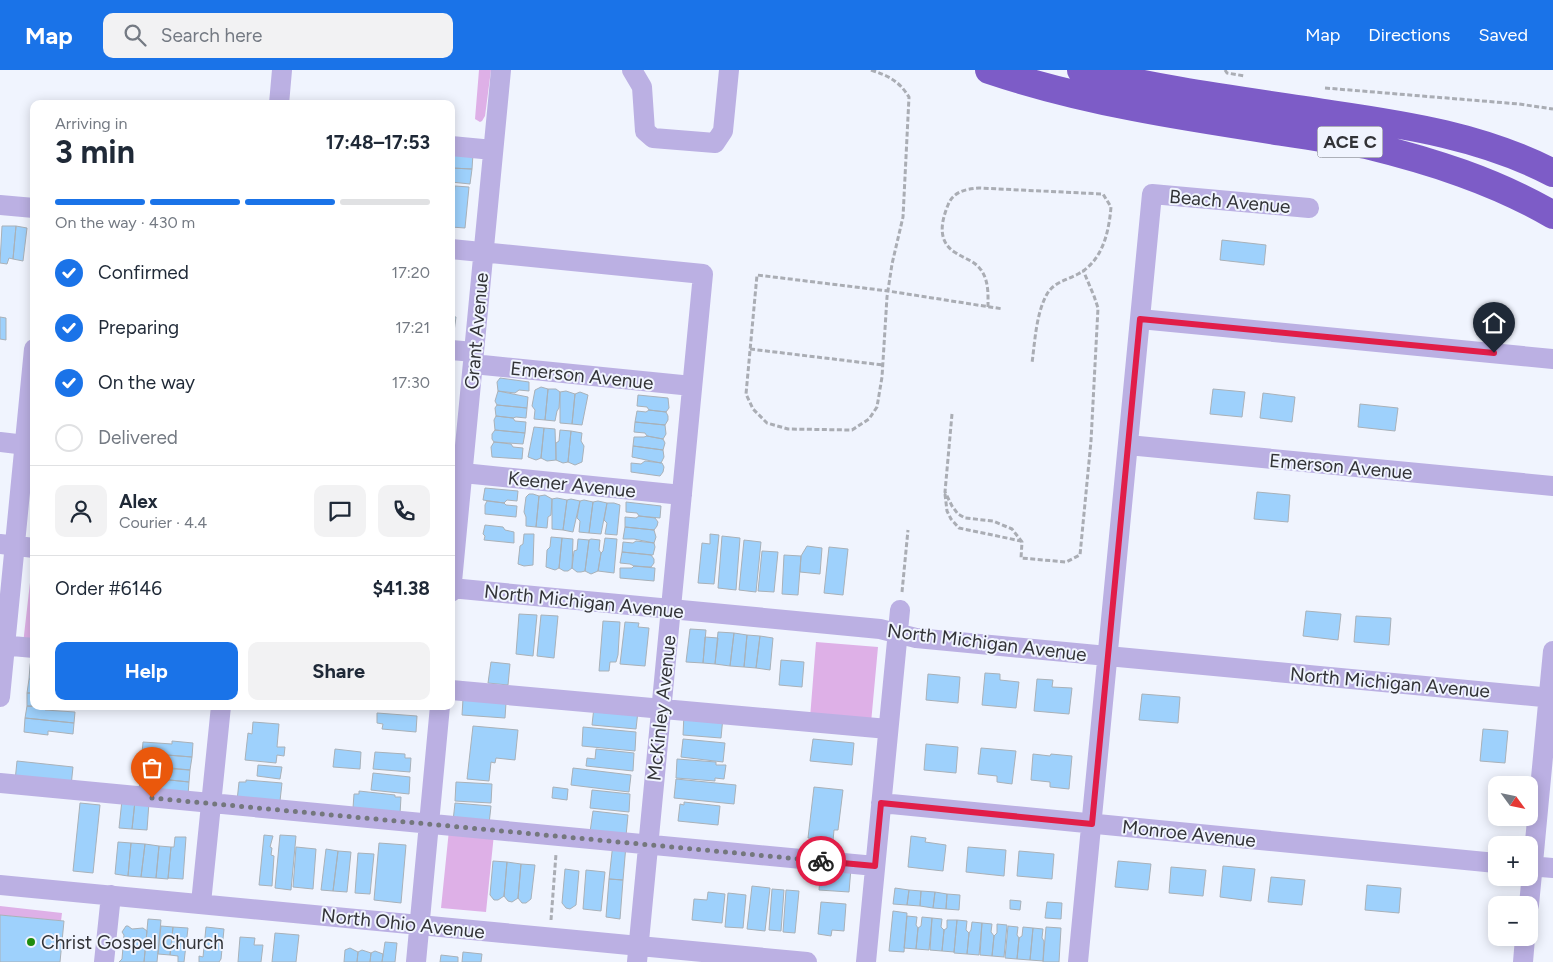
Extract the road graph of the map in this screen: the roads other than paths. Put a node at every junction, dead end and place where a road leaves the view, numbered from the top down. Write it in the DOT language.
graph roads {
  1 [pos="282,70"];
  2 [pos="501,70"];
  3 [pos="632,70"];
  4 [pos="729,70"];
  5 [pos="989,70"];
  6 [pos="1081,70"];
  7 [pos="279,100"];
  8 [pos="455,146"];
  9 [pos="493,150"];
  10 [pos="1553,173"];
  11 [pos="0,205"];
  12 [pos="30,208"];
  13 [pos="1309,208"];
  14 [pos="1553,215"];
  15 [pos="455,249"];
  16 [pos="484,252"];
  17 [pos="1140,319"];
  18 [pos="455,351"];
  19 [pos="474,358"];
  20 [pos="1553,359"];
  21 [pos="692,386"];
  22 [pos="30,426"];
  23 [pos="0,442"];
  24 [pos="29,445"];
  25 [pos="1128,445"];
  26 [pos="458,482"];
  27 [pos="1553,486"];
  28 [pos="682,495"];
  29 [pos="455,527"];
  30 [pos="16,546"];
  31 [pos="455,588"];
  32 [pos="671,609"];
  33 [pos="900,610"];
  34 [pos="897,632"];
  35 [pos="2,645"];
  36 [pos="30,648"];
  37 [pos="1553,652"];
  38 [pos="1108,656"];
  39 [pos="455,690"];
  40 [pos="0,697"];
  41 [pos="1551,698"];
  42 [pos="661,708"];
  43 [pos="221,710"];
  44 [pos="440,710"];
  45 [pos="888,730"];
  46 [pos="0,783"];
  47 [pos="881,803"];
  48 [pos="211,804"];
  49 [pos="429,824"];
  50 [pos="1092,824"];
  51 [pos="1535,836"];
  52 [pos="648,845"];
  53 [pos="1488,862"];
  54 [pos="875,866"];
  55 [pos="1538,867"];
  56 [pos="1553,868"];
  57 [pos="0,884"];
  58 [pos="110,895"];
  59 [pos="201,903"];
  60 [pos="419,925"];
  61 [pos="1525,946"];
  62 [pos="637,954"];
  63 [pos="104,962"];
  64 [pos="416,962"];
  65 [pos="807,962"];
  66 [pos="866,962"];
  67 [pos="1078,962"];
  68 [pos="1523,962"];
  1 -- 7 [label="street"];
  2 -- 9 [label="street, Grant Avenue"];
  3 -- 4 [label="street"];
  5 -- 14 [label="highway, ACE C"];
  6 -- 10 [label="highway, ACE C"];
  8 -- 9 [label="street"];
  9 -- 16 [label="street, Grant Avenue"];
  11 -- 12 [label="street"];
  13 -- 17 [label="street, Beach Avenue"];
  15 -- 16 [label="street"];
  16 -- 19 [label="street, Grant Avenue"];
  16 -- 21 [label="street, McKinley Avenue"];
  17 -- 20 [label="street"];
  17 -- 25 [label="street"];
  18 -- 19 [label="street, Emerson Avenue"];
  19 -- 21 [label="street, Emerson Avenue"];
  19 -- 26 [label="street, Grant Avenue"];
  21 -- 28 [label="street, McKinley Avenue"];
  22 -- 24 [label="street"];
  23 -- 24 [label="street"];
  24 -- 30 [label="street"];
  25 -- 27 [label="street, Emerson Avenue"];
  25 -- 38 [label="street"];
  26 -- 28 [label="street, Keener Avenue"];
  26 -- 29 [label="street, Grant Avenue"];
  28 -- 32 [label="street, McKinley Avenue"];
  30 -- 35 [label="street"];
  31 -- 32 [label="street, North Michigan Avenue"];
  32 -- 34 [label="street, North Michigan Avenue"];
  32 -- 42 [label="street, McKinley Avenue"];
  33 -- 34 [label="street"];
  34 -- 38 [label="street, North Michigan Avenue"];
  34 -- 45 [label="street"];
  35 -- 36 [label="street"];
  35 -- 40 [label="street"];
  37 -- 41 [label="street"];
  38 -- 41 [label="street, North Michigan Avenue"];
  38 -- 50 [label="street"];
  39 -- 42 [label="street"];
  41 -- 51 [label="street"];
  42 -- 45 [label="street"];
  42 -- 52 [label="street, McKinley Avenue"];
  43 -- 48 [label="street"];
  44 -- 49 [label="street"];
  45 -- 47 [label="street"];
  46 -- 48 [label="street"];
  47 -- 50 [label="street, Monroe Avenue"];
  47 -- 54 [label="street"];
  48 -- 49 [label="street"];
  48 -- 59 [label="street"];
  49 -- 52 [label="street"];
  49 -- 60 [label="street"];
  50 -- 53 [label="street, Monroe Avenue"];
  50 -- 67 [label="street"];
  52 -- 54 [label="street"];
  52 -- 62 [label="street, McKinley Avenue"];
  54 -- 66 [label="street"];
  55 -- 56 [label="street"];
  57 -- 58 [label="street, North Ohio Avenue"];
  58 -- 59 [label="street, North Ohio Avenue"];
  58 -- 63 [label="street"];
  59 -- 60 [label="street, North Ohio Avenue"];
  60 -- 62 [label="street, North Ohio Avenue"];
  60 -- 64 [label="street"];
  61 -- 68 [label="street"];
  62 -- 65 [label="street, North Ohio Avenue"];
}
